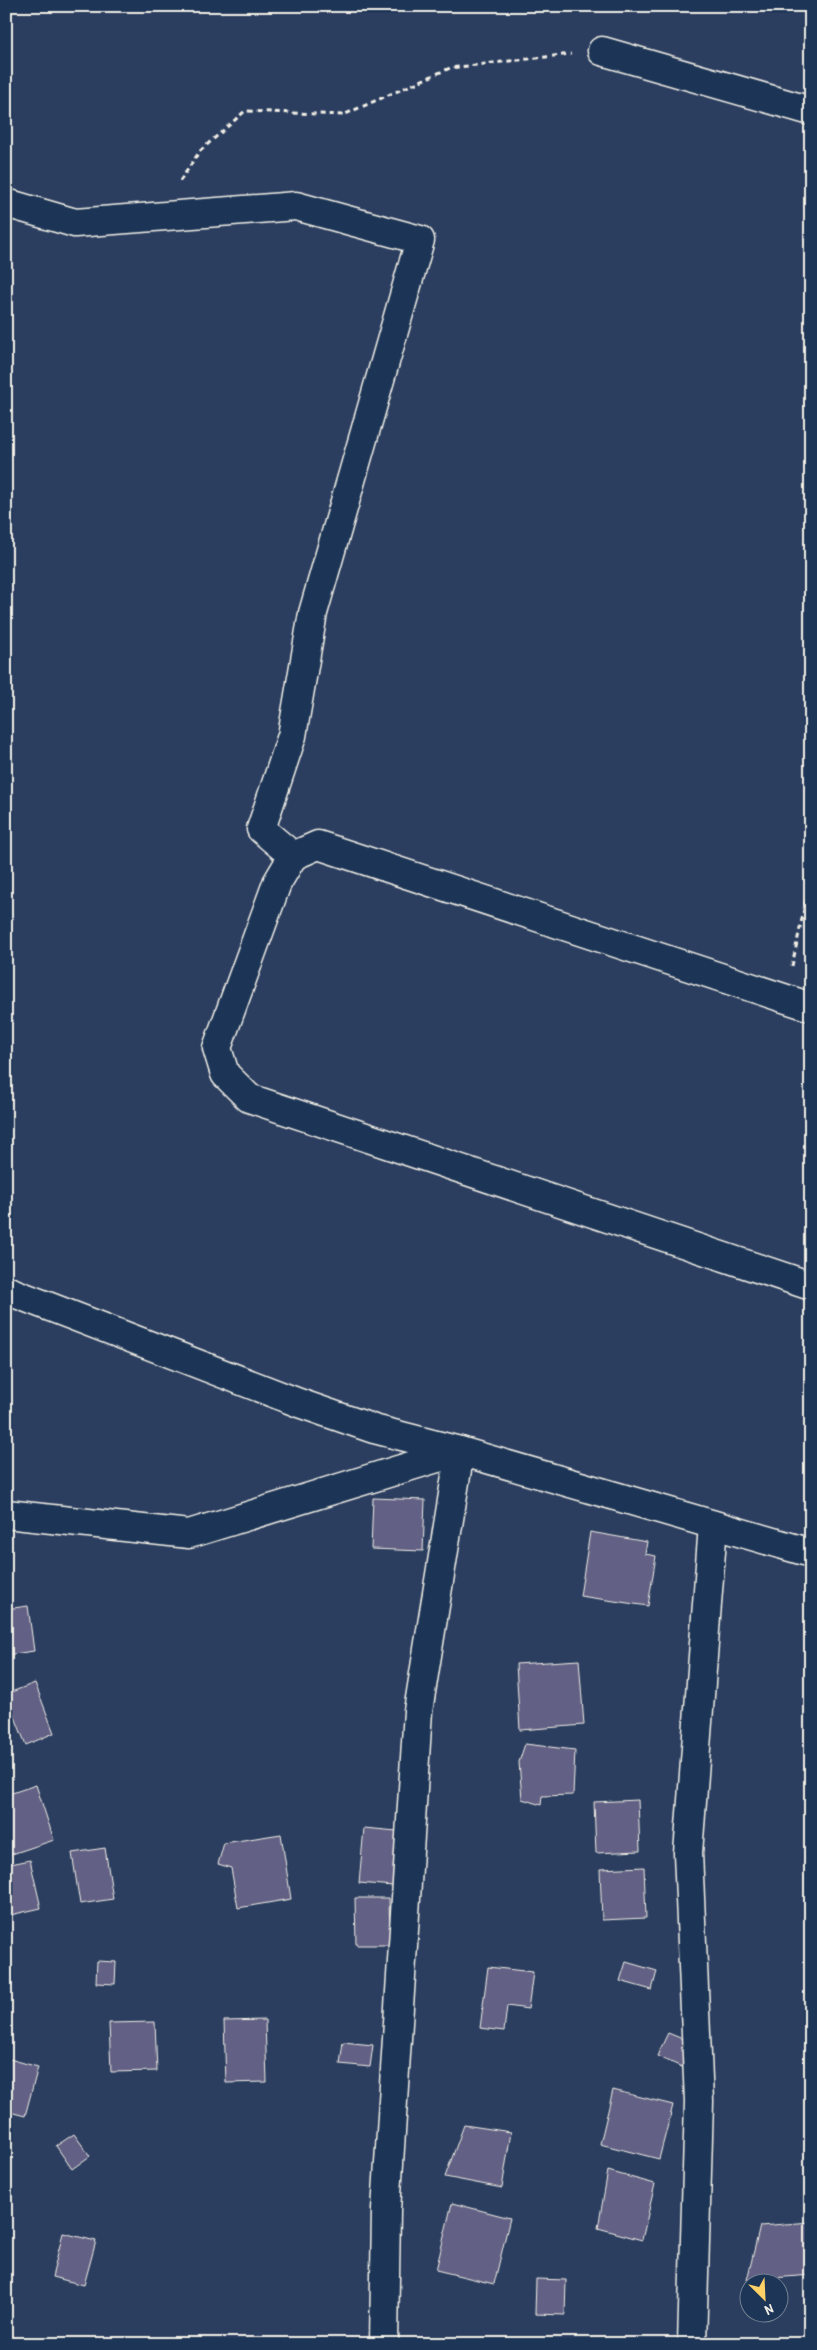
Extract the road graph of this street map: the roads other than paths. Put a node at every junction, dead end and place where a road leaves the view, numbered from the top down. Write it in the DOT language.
graph roads {
  1 [pos="602,51"];
  2 [pos="811,111"];
  3 [pos="6,203"];
  4 [pos="293,856"];
  5 [pos="798,1003"];
  6 [pos="811,1286"];
  7 [pos="6,1290"];
  8 [pos="460,1451"];
  9 [pos="6,1514"];
  10 [pos="713,1525"];
  11 [pos="811,1553"];
  12 [pos="384,2344"];
  13 [pos="692,2344"];
  1 -- 2 [label="street"];
  3 -- 4 [label="street"];
  4 -- 5 [label="street"];
  4 -- 6 [label="street"];
  7 -- 8 [label="street"];
  8 -- 9 [label="street"];
  8 -- 10 [label="street"];
  8 -- 12 [label="street"];
  10 -- 11 [label="street"];
  10 -- 13 [label="street"];
}
